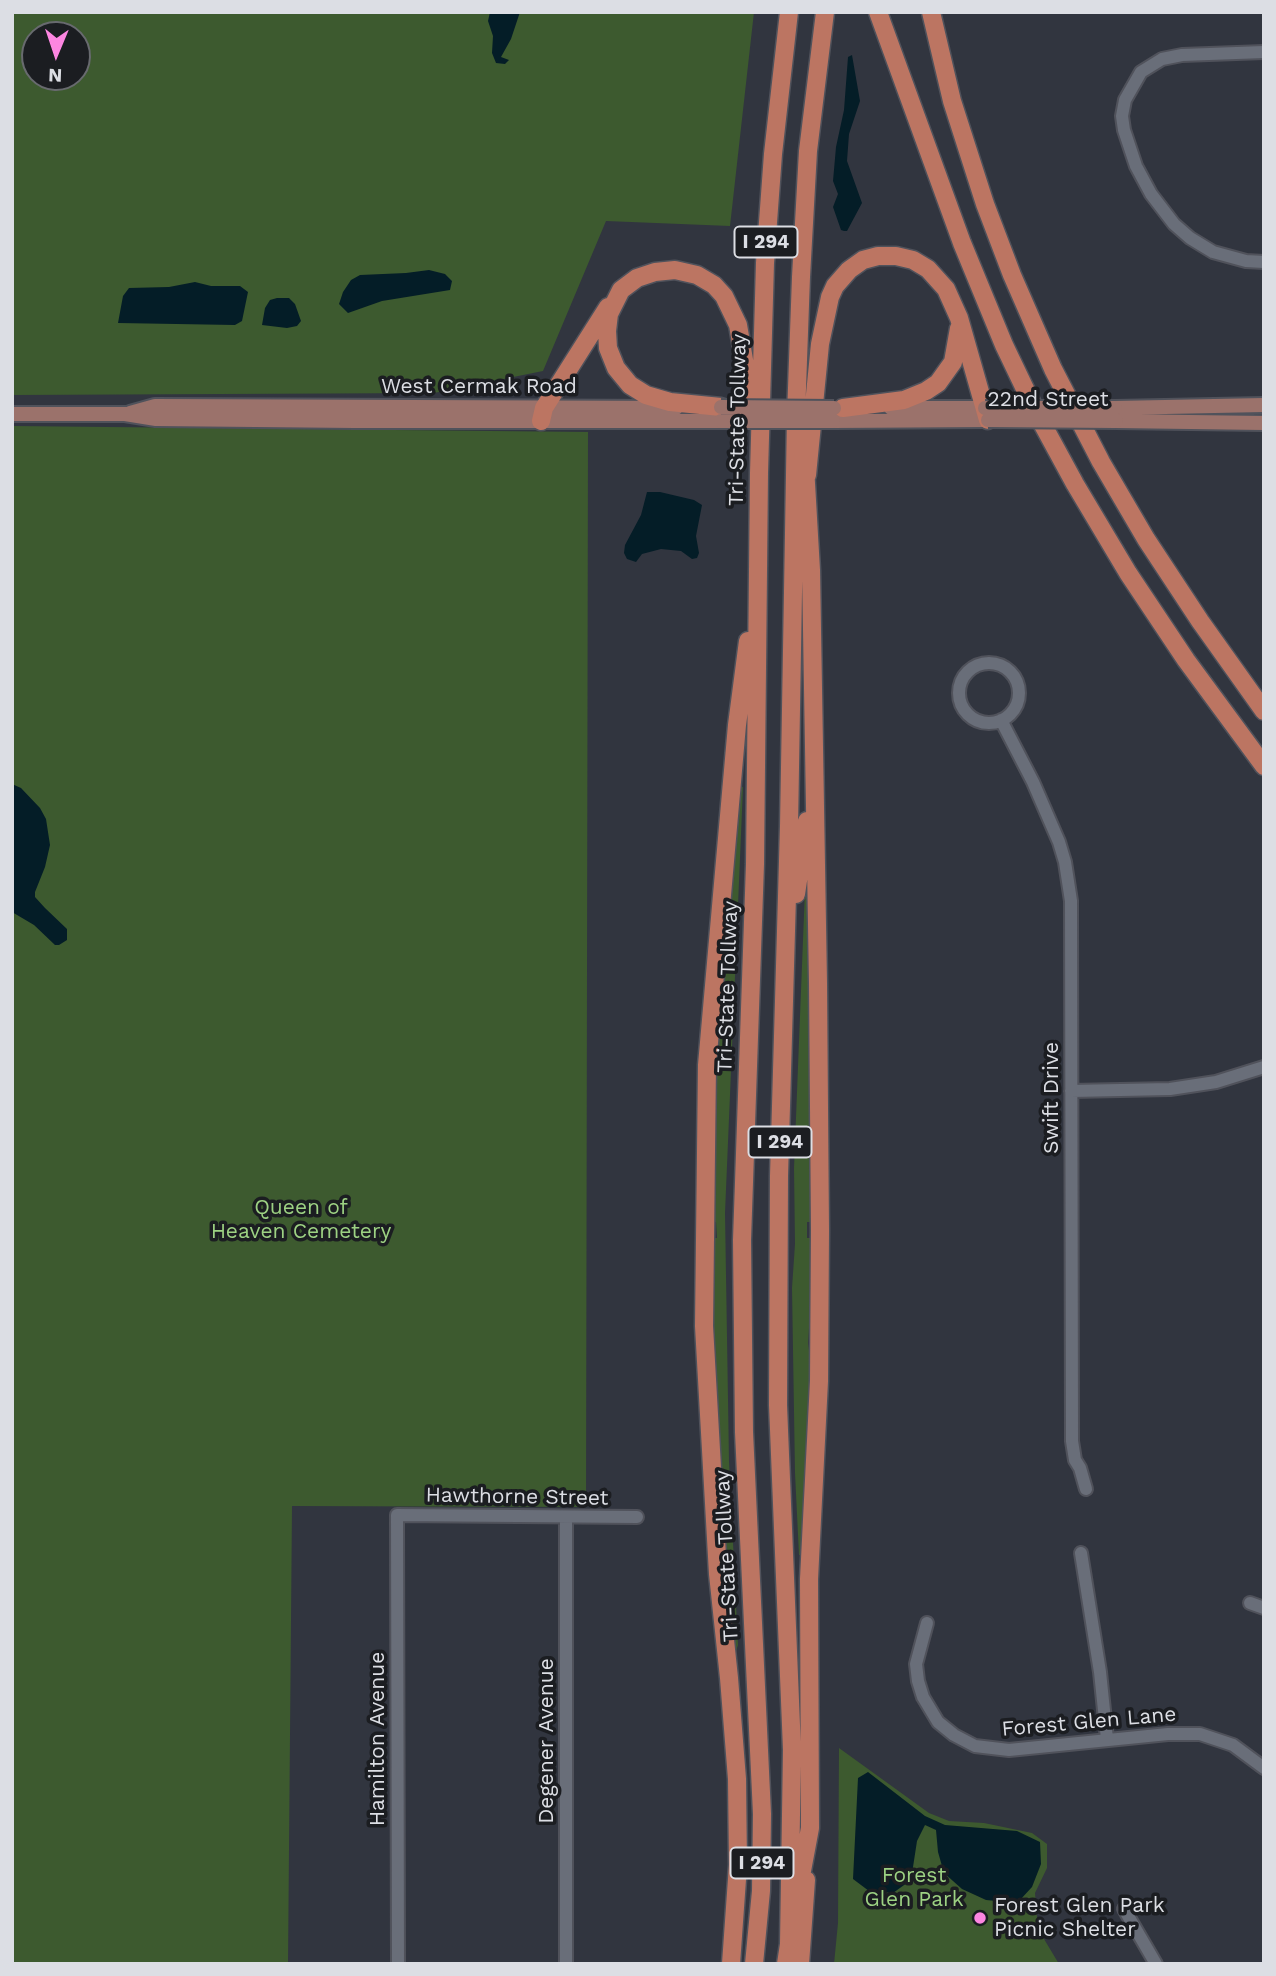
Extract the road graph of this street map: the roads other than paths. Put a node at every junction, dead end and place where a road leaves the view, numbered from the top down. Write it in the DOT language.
graph roads {
  1 [pos="789,12"];
  2 [pos="825,12"];
  3 [pos="878,12"];
  4 [pos="931,12"];
  5 [pos="1264,52"];
  6 [pos="1264,262"];
  7 [pos="621,290"];
  8 [pos="959,318"];
  9 [pos="799,340"];
  10 [pos="1264,405"];
  11 [pos="837,413"];
  12 [pos="12,414"];
  13 [pos="721,414"];
  14 [pos="986,414"];
  15 [pos="1116,414"];
  16 [pos="543,415"];
  17 [pos="1264,424"];
  18 [pos="759,473"];
  19 [pos="807,489"];
  20 [pos="758,547"];
  21 [pos="1264,711"];
  22 [pos="1001,720"];
  23 [pos="814,744"];
  24 [pos="1264,766"];
  25 [pos="786,935"];
  26 [pos="1264,1068"];
  27 [pos="1071,1091"];
  28 [pos="1086,1489"];
  29 [pos="397,1515"];
  30 [pos="637,1517"];
  31 [pos="566,1518"];
  32 [pos="1081,1553"];
  33 [pos="1250,1603"];
  34 [pos="1264,1608"];
  35 [pos="927,1623"];
  36 [pos="1107,1739"];
  37 [pos="1263,1766"];
  38 [pos="810,1828"];
  39 [pos="1124,1909"];
  40 [pos="789,1944"];
  41 [pos="398,1964"];
  42 [pos="566,1964"];
  43 [pos="731,1964"];
  44 [pos="754,1964"];
  45 [pos="786,1964"];
  46 [pos="800,1964"];
  47 [pos="1156,1964"];
  1 -- 18 [label="highway, Tri-State Tollway / I 294"];
  2 -- 9 [label="highway, I 294"];
  3 -- 24 [label="highway"];
  4 -- 21 [label="highway"];
  5 -- 6 [label="street"];
  7 -- 13 [label="highway"];
  7 -- 16 [label="highway"];
  7 -- 18 [label="highway"];
  8 -- 11 [label="highway"];
  8 -- 14 [label="highway"];
  8 -- 19 [label="highway"];
  9 -- 19 [label="highway"];
  9 -- 25 [label="highway, I 294"];
  10 -- 15 [label="main road, 22nd Street"];
  11 -- 13 [label="main road, West Cermak Road, bridge"];
  11 -- 14 [label="main road, 22nd Street"];
  12 -- 16 [label="main road, West Cermak Road"];
  13 -- 16 [label="main road, West Cermak Road"];
  14 -- 15 [label="main road, 22nd Street, bridge"];
  15 -- 17 [label="main road, 22nd Street"];
  18 -- 20 [label="highway, Tri-State Tollway / I 294"];
  19 -- 23 [label="highway"];
  20 -- 43 [label="highway"];
  20 -- 44 [label="highway, Tri-State Tollway / I 294"];
  22 -- 22 [label="street"];
  22 -- 27 [label="street, Swift Drive"];
  23 -- 25 [label="highway"];
  23 -- 38 [label="highway"];
  25 -- 40 [label="highway, I 294"];
  26 -- 27 [label="street"];
  27 -- 28 [label="street, Swift Drive"];
  29 -- 31 [label="street, Hawthorne Street"];
  29 -- 41 [label="street, Hamilton Avenue"];
  30 -- 31 [label="street, Hawthorne Street"];
  31 -- 42 [label="street, Degener Avenue"];
  32 -- 36 [label="street"];
  33 -- 34 [label="street"];
  35 -- 36 [label="street, Forest Glen Lane"];
  36 -- 37 [label="street, Forest Glen Lane"];
  38 -- 40 [label="highway"];
  38 -- 46 [label="highway"];
  39 -- 47 [label="street"];
  40 -- 45 [label="highway, I 294"];
}
